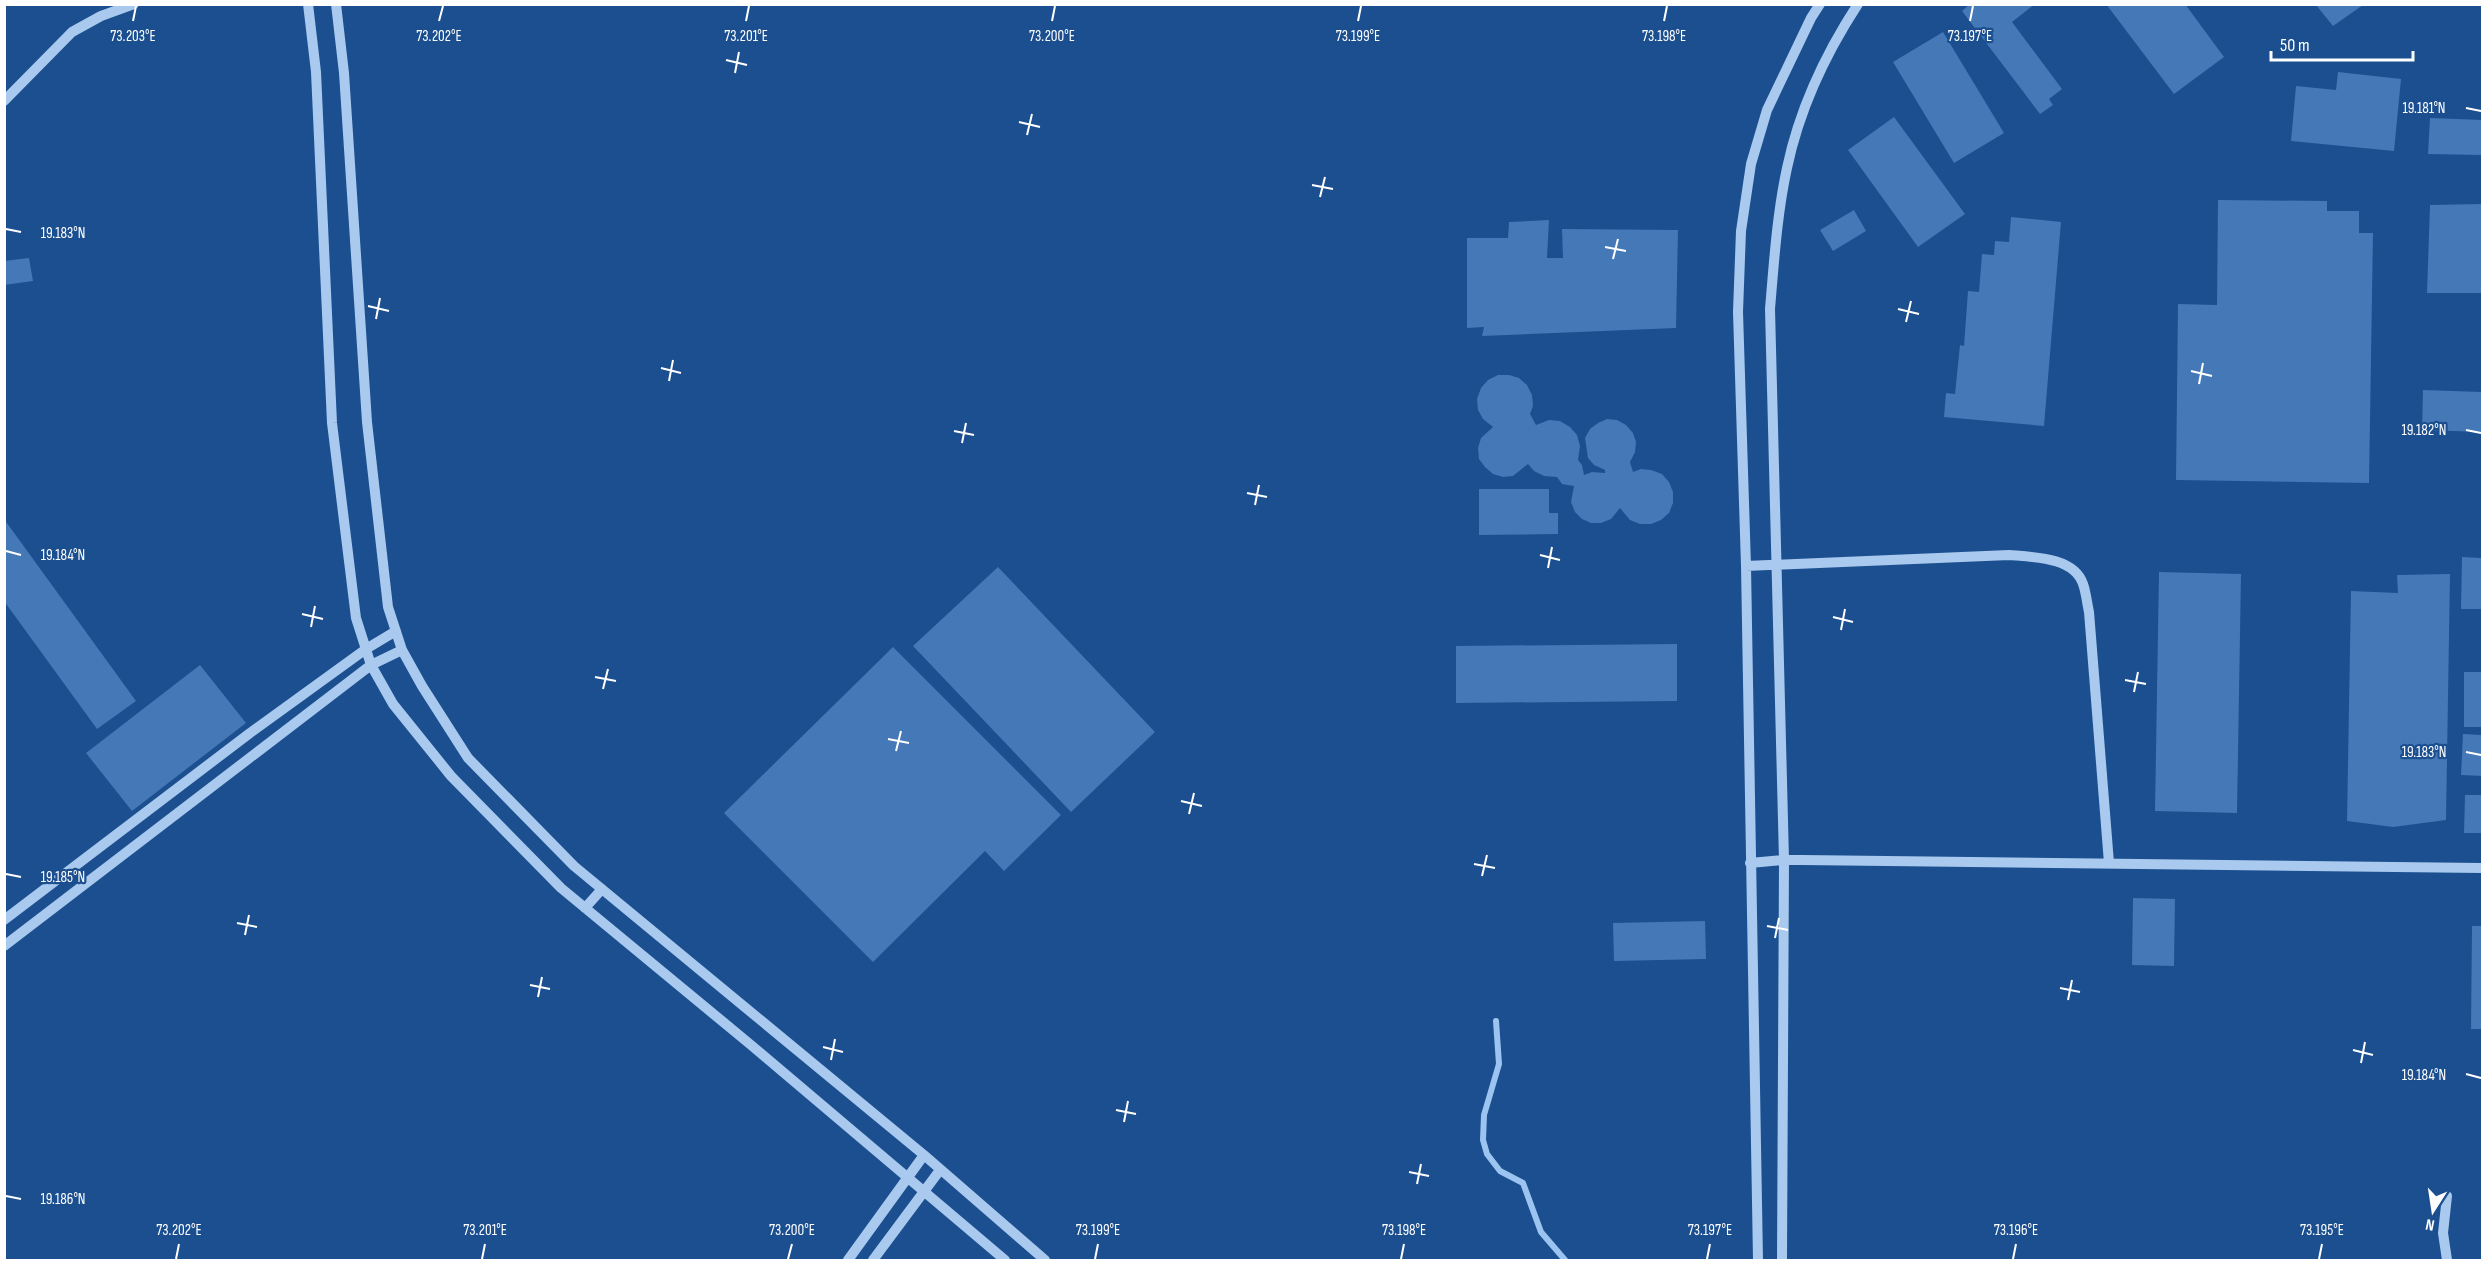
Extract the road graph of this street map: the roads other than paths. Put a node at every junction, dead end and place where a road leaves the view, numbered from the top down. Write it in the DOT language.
graph roads {
  1 [pos="134,4"];
  2 [pos="308,4"];
  3 [pos="336,4"];
  4 [pos="1820,4"];
  5 [pos="1858,4"];
  6 [pos="4,101"];
  7 [pos="1777,565"];
  8 [pos="1746,566"];
  9 [pos="396,631"];
  10 [pos="366,649"];
  11 [pos="402,650"];
  12 [pos="371,664"];
  13 [pos="1784,860"];
  14 [pos="1750,863"];
  15 [pos="2109,864"];
  16 [pos="2482,868"];
  17 [pos="602,889"];
  18 [pos="585,908"];
  19 [pos="4,920"];
  20 [pos="4,946"];
  21 [pos="924,1155"];
  22 [pos="940,1170"];
  23 [pos="906,1178"];
  24 [pos="923,1191"];
  25 [pos="2447,1196"];
  26 [pos="848,1260"];
  27 [pos="873,1260"];
  28 [pos="1005,1260"];
  29 [pos="1046,1260"];
  30 [pos="1758,1260"];
  31 [pos="1782,1260"];
  32 [pos="2447,1260"];
  1 -- 6 [label="street"];
  2 -- 10 [label="street"];
  3 -- 9 [label="street"];
  4 -- 8 [label="street"];
  5 -- 7 [label="street"];
  7 -- 8 [label="street"];
  7 -- 13 [label="street"];
  7 -- 15 [label="street"];
  8 -- 14 [label="street"];
  9 -- 10 [label="street"];
  9 -- 11 [label="street"];
  10 -- 12 [label="street"];
  10 -- 19 [label="street"];
  11 -- 12 [label="street"];
  11 -- 17 [label="street"];
  12 -- 18 [label="street"];
  12 -- 20 [label="street"];
  13 -- 14 [label="street"];
  13 -- 15 [label="street"];
  13 -- 31 [label="street"];
  14 -- 30 [label="street"];
  15 -- 16 [label="street"];
  17 -- 18 [label="street"];
  17 -- 21 [label="street"];
  18 -- 23 [label="street"];
  21 -- 22 [label="street"];
  21 -- 23 [label="street"];
  22 -- 24 [label="street"];
  22 -- 29 [label="street"];
  23 -- 24 [label="street"];
  23 -- 26 [label="street"];
  24 -- 27 [label="street"];
  24 -- 28 [label="street"];
  25 -- 32 [label="street"];
}
